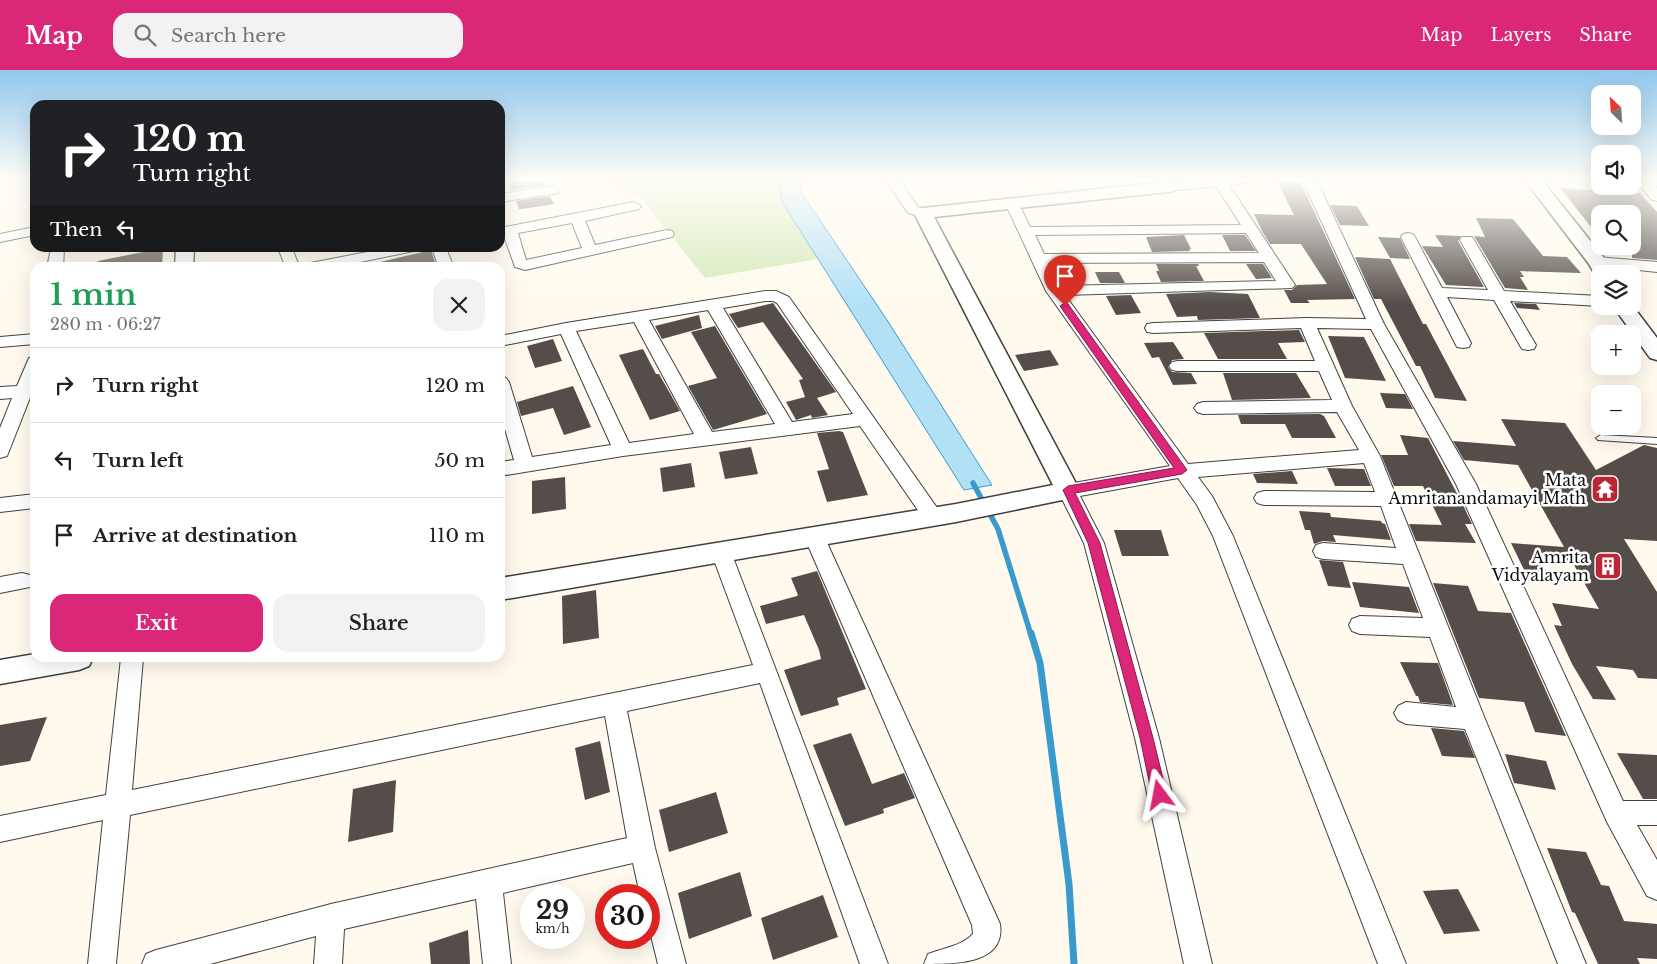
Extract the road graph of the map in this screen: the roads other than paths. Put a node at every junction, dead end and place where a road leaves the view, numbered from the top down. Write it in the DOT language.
graph roads {
  1 [pos="562,221"];
  2 [pos="578,221"];
  3 [pos="927,221"];
  4 [pos="1021,221"];
  5 [pos="1244,221"];
  6 [pos="1329,221"];
  7 [pos="1564,221"];
  8 [pos="1250,230"];
  9 [pos="505,231"];
  10 [pos="1026,231"];
  11 [pos="28,233"];
  12 [pos="667,234"];
  13 [pos="1408,237"];
  14 [pos="0,238"];
  15 [pos="1467,240"];
  16 [pos="590,251"];
  17 [pos="396,252"];
  18 [pos="1270,257"];
  19 [pos="1039,259"];
  20 [pos="364,262"];
  21 [pos="1598,265"];
  22 [pos="1641,267"];
  23 [pos="1657,267"];
  24 [pos="1054,291"];
  25 [pos="1436,292"];
  26 [pos="1500,296"];
  27 [pos="1591,301"];
  28 [pos="713,306"];
  29 [pos="1630,315"];
  30 [pos="639,317"];
  31 [pos="1307,323"];
  32 [pos="1376,324"];
  33 [pos="566,328"];
  34 [pos="1153,328"];
  35 [pos="30,339"];
  36 [pos="505,340"];
  37 [pos="0,342"];
  38 [pos="1463,343"];
  39 [pos="1528,345"];
  40 [pos="1657,353"];
  41 [pos="1178,366"];
  42 [pos="1327,366"];
  43 [pos="30,375"];
  44 [pos="24,391"];
  45 [pos="0,393"];
  46 [pos="505,398"];
  47 [pos="1343,406"];
  48 [pos="1202,408"];
  49 [pos="865,418"];
  50 [pos="786,428"];
  51 [pos="1601,438"];
  52 [pos="706,439"];
  53 [pos="1655,442"];
  54 [pos="1,446"];
  55 [pos="623,450"];
  56 [pos="1371,456"];
  57 [pos="526,466"];
  58 [pos="505,468"];
  59 [pos="1182,470"];
  60 [pos="1068,490"];
  61 [pos="1264,498"];
  62 [pos="1388,499"];
  63 [pos="30,502"];
  64 [pos="0,505"];
  65 [pos="944,515"];
  66 [pos="814,536"];
  67 [pos="1323,551"];
  68 [pos="721,552"];
  69 [pos="1411,557"];
  70 [pos="22,580"];
  71 [pos="0,585"];
  72 [pos="505,588"];
  73 [pos="1360,625"];
  74 [pos="1438,628"];
  75 [pos="56,662"];
  76 [pos="132,662"];
  77 [pos="0,672"];
  78 [pos="767,672"];
  79 [pos="614,703"];
  80 [pos="1406,713"];
  81 [pos="1473,719"];
  82 [pos="117,805"];
  83 [pos="1616,813"];
  84 [pos="1657,813"];
  85 [pos="0,829"];
  86 [pos="642,848"];
  87 [pos="488,883"];
  88 [pos="1657,886"];
  89 [pos="331,918"];
  90 [pos="102,964"];
  91 [pos="156,964"];
  92 [pos="328,964"];
  93 [pos="497,964"];
  94 [pos="672,964"];
  95 [pos="874,964"];
  96 [pos="938,964"];
  97 [pos="1198,964"];
  98 [pos="1392,964"];
  99 [pos="1572,964"];
  1 -- 9 [label="street"];
  2 -- 16 [label="street"];
  3 -- 60 [label="street"];
  4 -- 10 [label="street"];
  5 -- 8 [label="street"];
  6 -- 32 [label="street"];
  7 -- 21 [label="street"];
  8 -- 10 [label="street"];
  8 -- 18 [label="street"];
  9 -- 16 [label="street"];
  10 -- 19 [label="street"];
  11 -- 14 [label="street"];
  12 -- 16 [label="street"];
  13 -- 25 [label="street"];
  15 -- 26 [label="street"];
  17 -- 20 [label="street"];
  18 -- 19 [label="street"];
  18 -- 24 [label="street"];
  19 -- 24 [label="street"];
  22 -- 23 [label="street"];
  24 -- 59 [label="street"];
  25 -- 26 [label="street"];
  25 -- 38 [label="street"];
  26 -- 27 [label="street"];
  26 -- 39 [label="street"];
  28 -- 30 [label="street"];
  28 -- 49 [label="street"];
  28 -- 50 [label="street"];
  29 -- 40 [label="street"];
  30 -- 33 [label="street"];
  30 -- 52 [label="street"];
  31 -- 32 [label="street"];
  31 -- 34 [label="street"];
  31 -- 42 [label="street"];
  32 -- 83 [label="street"];
  33 -- 36 [label="street"];
  33 -- 55 [label="street"];
  35 -- 37 [label="street"];
  41 -- 42 [label="street"];
  42 -- 47 [label="street"];
  43 -- 44 [label="street"];
  44 -- 45 [label="street"];
  44 -- 54 [label="street"];
  46 -- 57 [label="street"];
  47 -- 48 [label="street"];
  47 -- 56 [label="street"];
  49 -- 50 [label="street"];
  49 -- 65 [label="street"];
  50 -- 52 [label="street"];
  51 -- 53 [label="lane"];
  52 -- 55 [label="street"];
  55 -- 57 [label="street"];
  56 -- 59 [label="street"];
  56 -- 62 [label="street"];
  57 -- 58 [label="street"];
  59 -- 60 [label="street"];
  59 -- 98 [label="street"];
  60 -- 65 [label="street"];
  60 -- 97 [label="street"];
  61 -- 62 [label="street"];
  62 -- 69 [label="street"];
  63 -- 64 [label="street"];
  65 -- 66 [label="street"];
  66 -- 68 [label="street"];
  66 -- 96 [label="street"];
  67 -- 69 [label="street"];
  68 -- 72 [label="street"];
  68 -- 78 [label="street"];
  69 -- 74 [label="street"];
  70 -- 71 [label="street"];
  73 -- 74 [label="street"];
  74 -- 81 [label="street"];
  75 -- 77 [label="street"];
  76 -- 82 [label="street"];
  78 -- 79 [label="street"];
  78 -- 95 [label="street"];
  79 -- 82 [label="street"];
  79 -- 86 [label="street"];
  80 -- 81 [label="street"];
  81 -- 99 [label="street"];
  82 -- 85 [label="street"];
  82 -- 90 [label="street"];
  83 -- 84 [label="street"];
  83 -- 88 [label="street"];
  86 -- 87 [label="street"];
  86 -- 94 [label="street"];
  87 -- 89 [label="street"];
  87 -- 93 [label="street"];
  89 -- 91 [label="street"];
  89 -- 92 [label="street"];
}
